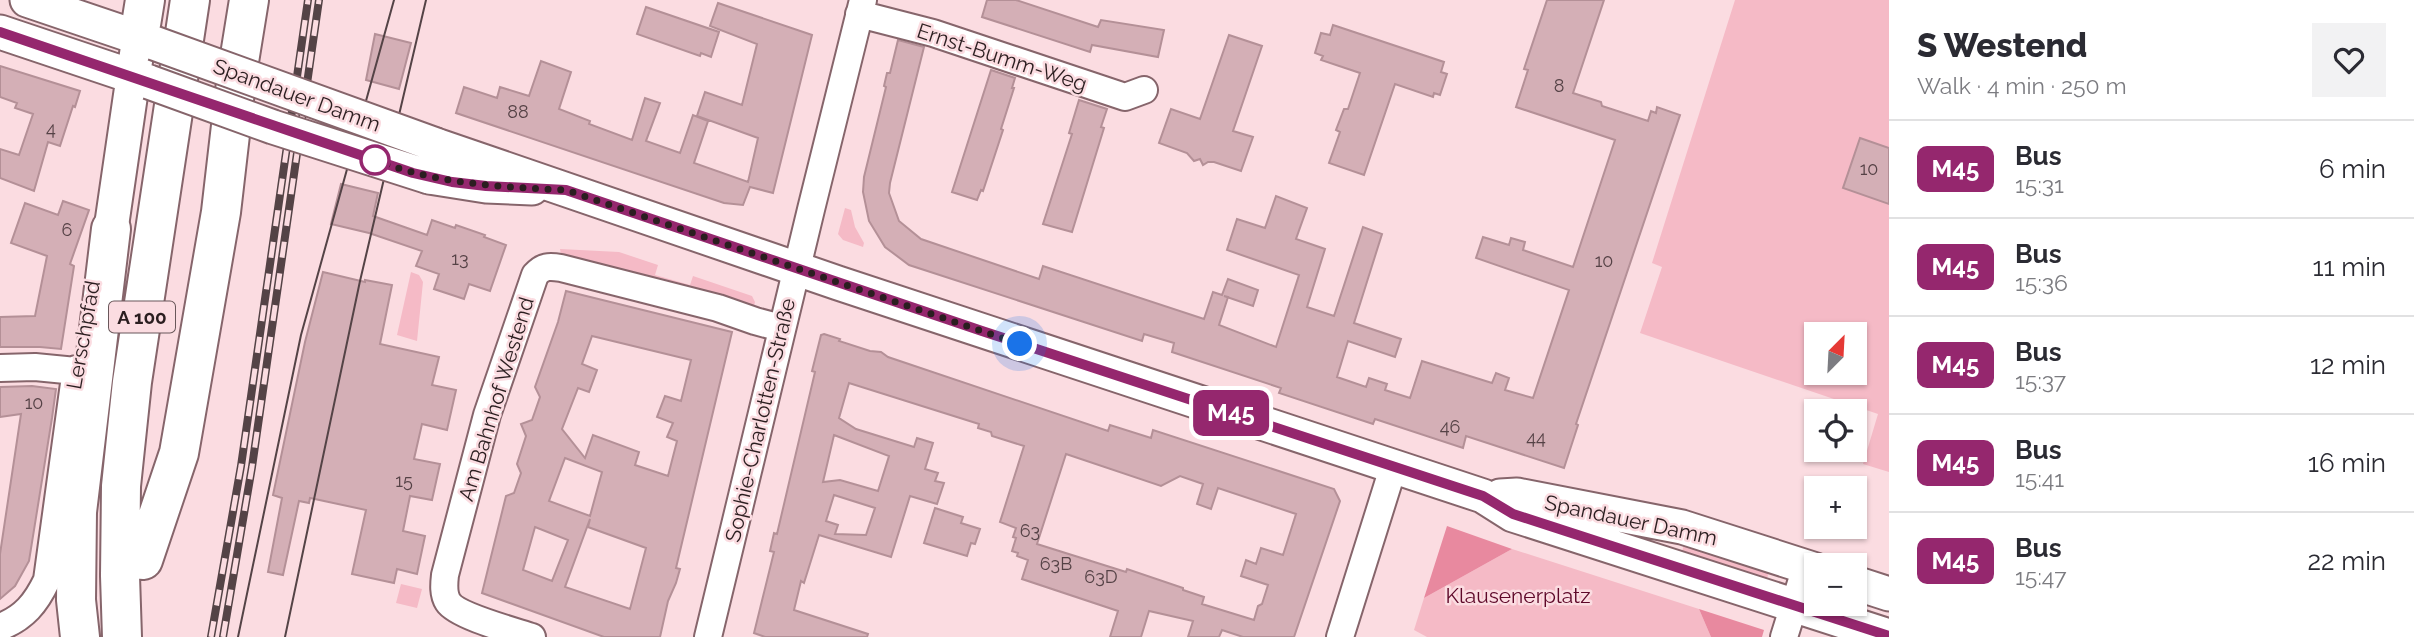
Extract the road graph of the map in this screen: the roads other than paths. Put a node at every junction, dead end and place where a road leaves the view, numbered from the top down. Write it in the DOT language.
graph roads {
  1 [pos="27,0"];
  2 [pos="145,0"];
  3 [pos="175,0"];
  4 [pos="190,0"];
  5 [pos="249,0"];
  6 [pos="861,7"];
  7 [pos="0,32"];
  8 [pos="147,40"];
  9 [pos="239,56"];
  10 [pos="141,79"];
  11 [pos="1144,90"];
  12 [pos="230,128"];
  13 [pos="566,190"];
  14 [pos="111,229"];
  15 [pos="797,268"];
  16 [pos="781,327"];
  17 [pos="0,368"];
  18 [pos="76,371"];
  19 [pos="1393,468"];
  20 [pos="1483,496"];
  21 [pos="143,560"];
  22 [pos="1804,567"];
  23 [pos="1804,583"];
  24 [pos="1867,587"];
  25 [pos="1889,594"];
  26 [pos="1794,604"];
  27 [pos="6,625"];
  28 [pos="1889,636"];
  29 [pos="80,637"];
  30 [pos="107,637"];
  31 [pos="122,637"];
  32 [pos="532,637"];
  33 [pos="708,637"];
  34 [pos="1339,637"];
  35 [pos="1784,637"];
  1 -- 8 [label="main road, Spandauer Damm"];
  2 -- 8 [label="highway"];
  3 -- 30 [label="highway, A 100"];
  4 -- 31 [label="highway, A 100"];
  5 -- 9 [label="highway"];
  6 -- 11 [label="street, Ernst-Bumm-Weg"];
  6 -- 15 [label="street, Sophie-Charlotten-Straße"];
  7 -- 10 [label="main road, Spandauer Damm"];
  8 -- 9 [label="main road, Spandauer Damm, bridge"];
  8 -- 10 [label="main road, Lerschpfad"];
  9 -- 12 [label="highway"];
  9 -- 13 [label="main road, Spandauer Damm, bridge"];
  10 -- 12 [label="main road, Spandauer Damm, bridge"];
  10 -- 14 [label="main road, Lerschpfad"];
  12 -- 13 [label="main road, Spandauer Damm, bridge"];
  12 -- 21 [label="highway"];
  13 -- 15 [label="main road, Spandauer Damm"];
  14 -- 18 [label="street, Lerschpfad"];
  14 -- 29 [label="highway"];
  15 -- 16 [label="street, Sophie-Charlotten-Straße"];
  15 -- 19 [label="main road, Spandauer Damm"];
  16 -- 32 [label="street, Am Bahnhof Westend"];
  16 -- 33 [label="street, Sophie-Charlotten-Straße"];
  17 -- 18 [label="street"];
  18 -- 27 [label="street, Lerschpfad"];
  19 -- 20 [label="main road, Spandauer Damm"];
  19 -- 34 [label="street"];
  20 -- 22 [label="main road, Spandauer Damm"];
  20 -- 26 [label="main road, Spandauer Damm"];
  23 -- 26 [label="street"];
  24 -- 25 [label="main road"];
  26 -- 28 [label="main road, Spandauer Damm"];
  26 -- 35 [label="street"];
}
